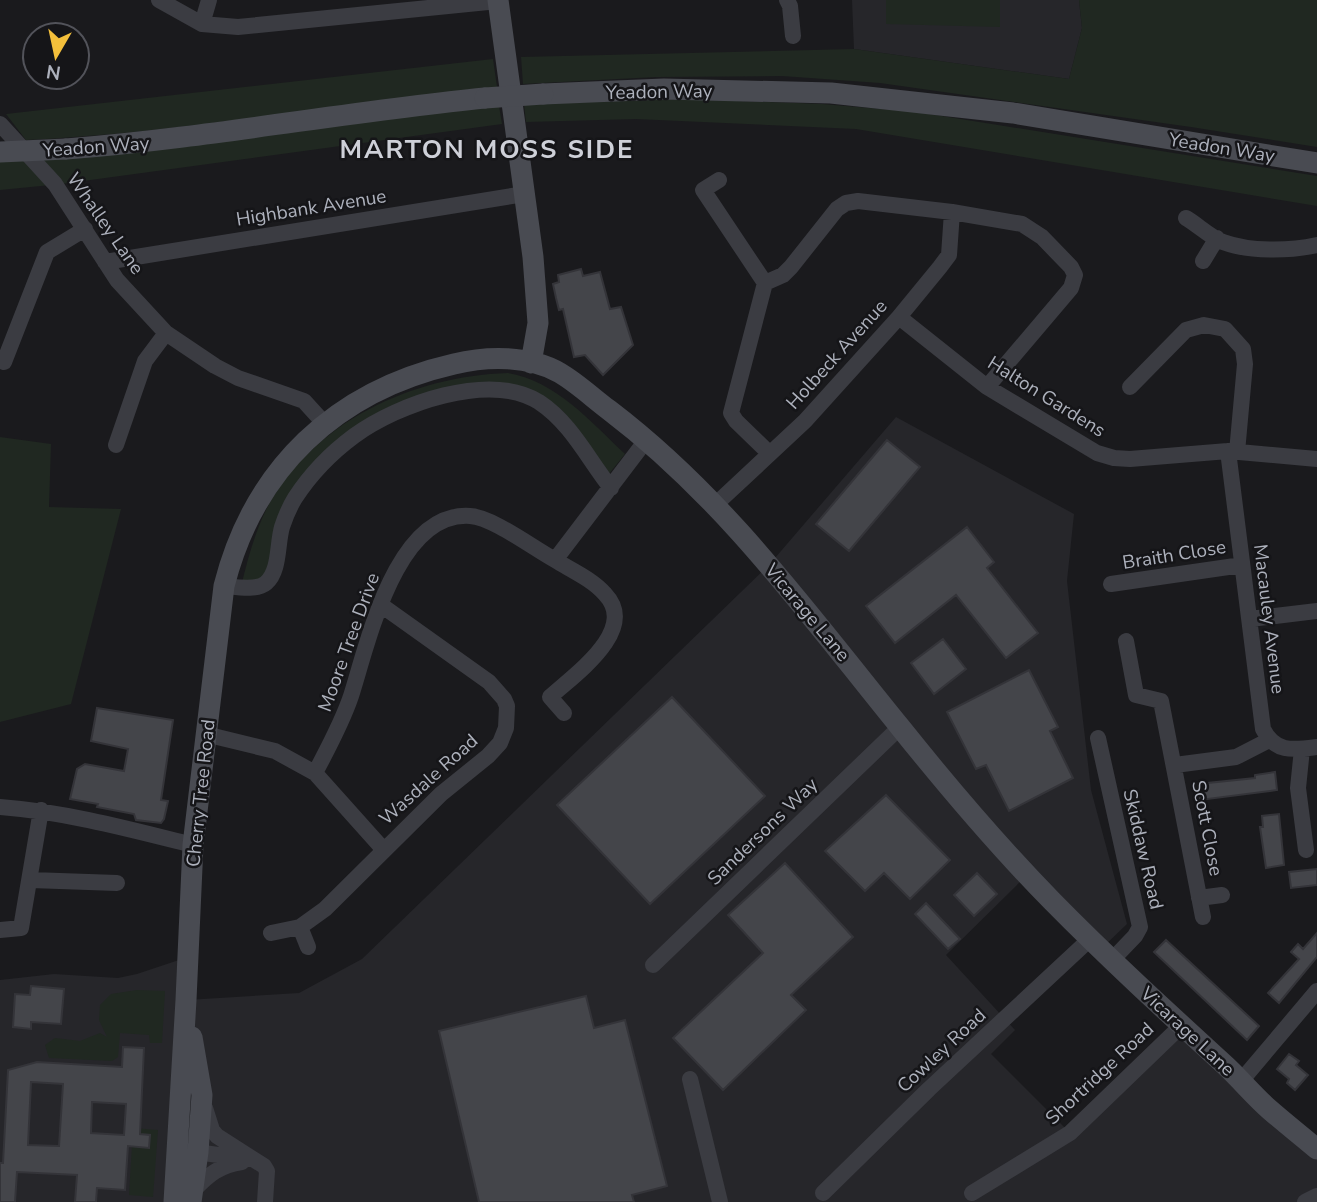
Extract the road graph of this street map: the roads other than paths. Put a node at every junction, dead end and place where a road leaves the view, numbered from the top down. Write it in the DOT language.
graph roads {
  1 [pos="159,0"];
  2 [pos="209,0"];
  3 [pos="787,0"];
  4 [pos="498,1"];
  5 [pos="202,24"];
  6 [pos="793,36"];
  7 [pos="0,124"];
  8 [pos="0,152"];
  9 [pos="1317,163"];
  10 [pos="719,180"];
  11 [pos="524,194"];
  12 [pos="952,212"];
  13 [pos="1186,218"];
  14 [pos="85,229"];
  15 [pos="1217,238"];
  16 [pos="1317,245"];
  17 [pos="1203,261"];
  18 [pos="106,262"];
  19 [pos="765,284"];
  20 [pos="899,317"];
  21 [pos="538,323"];
  22 [pos="166,333"];
  23 [pos="493,358"];
  24 [pos="4,362"];
  25 [pos="531,363"];
  26 [pos="559,372"];
  27 [pos="1142,382"];
  28 [pos="987,387"];
  29 [pos="324,423"];
  30 [pos="647,439"];
  31 [pos="116,445"];
  32 [pos="1233,451"];
  33 [pos="769,453"];
  34 [pos="1317,459"];
  35 [pos="611,488"];
  36 [pos="716,505"];
  37 [pos="555,560"];
  38 [pos="1242,565"];
  39 [pos="1111,584"];
  40 [pos="224,586"];
  41 [pos="381,605"];
  42 [pos="1317,611"];
  43 [pos="1250,619"];
  44 [pos="1126,641"];
  45 [pos="564,713"];
  46 [pos="900,727"];
  47 [pos="205,734"];
  48 [pos="1098,738"];
  49 [pos="1269,740"];
  50 [pos="1310,748"];
  51 [pos="1175,765"];
  52 [pos="315,773"];
  53 [pos="0,807"];
  54 [pos="41,810"];
  55 [pos="193,845"];
  56 [pos="383,849"];
  57 [pos="1306,850"];
  58 [pos="31,880"];
  59 [pos="117,883"];
  60 [pos="1222,895"];
  61 [pos="1199,898"];
  62 [pos="1203,917"];
  63 [pos="300,927"];
  64 [pos="0,930"];
  65 [pos="271,933"];
  66 [pos="1090,939"];
  67 [pos="308,947"];
  68 [pos="1112,960"];
  69 [pos="653,965"];
  70 [pos="1317,991"];
  71 [pos="186,1000"];
  72 [pos="1181,1026"];
  73 [pos="690,1079"];
  74 [pos="1241,1081"];
  75 [pos="202,1095"];
  76 [pos="188,1147"];
  77 [pos="1317,1149"];
  78 [pos="243,1151"];
  79 [pos="258,1161"];
  80 [pos="823,1193"];
  81 [pos="972,1193"];
  82 [pos="192,1196"];
  83 [pos="1317,1196"];
  84 [pos="174,1202"];
  85 [pos="265,1202"];
  86 [pos="720,1202"];
  87 [pos="1305,1202"];
  1 -- 5 [label="street"];
  2 -- 5 [label="street"];
  3 -- 6 [label="street"];
  4 -- 5 [label="street"];
  4 -- 11 [label="street"];
  7 -- 14 [label="street, Whalley Lane"];
  8 -- 9 [label="street, Yeadon Way, bridge"];
  10 -- 19 [label="street"];
  11 -- 18 [label="street, Highbank Avenue"];
  11 -- 21 [label="street"];
  12 -- 19 [label="street"];
  12 -- 20 [label="street, Holbeck Avenue"];
  12 -- 28 [label="street"];
  13 -- 15 [label="street"];
  14 -- 18 [label="street, Whalley Lane"];
  14 -- 24 [label="street"];
  15 -- 16 [label="street"];
  15 -- 17 [label="street"];
  18 -- 22 [label="street, Whalley Lane"];
  19 -- 33 [label="street"];
  20 -- 28 [label="street, Halton Gardens"];
  20 -- 33 [label="street, Holbeck Avenue"];
  21 -- 23 [label="street"];
  21 -- 25 [label="street"];
  21 -- 26 [label="street"];
  22 -- 29 [label="street, Whalley Lane"];
  22 -- 31 [label="street"];
  23 -- 25 [label="street, Cherry Tree Road"];
  23 -- 29 [label="street, Cherry Tree Road"];
  25 -- 26 [label="street, Vicarage Lane"];
  26 -- 30 [label="street, Vicarage Lane"];
  27 -- 32 [label="street, Macauley Avenue"];
  28 -- 32 [label="street, Halton Gardens"];
  29 -- 40 [label="street, Cherry Tree Road"];
  30 -- 35 [label="street"];
  30 -- 36 [label="street, Vicarage Lane"];
  32 -- 34 [label="street, Halton Gardens"];
  32 -- 38 [label="street, Macauley Avenue"];
  33 -- 36 [label="street, Holbeck Avenue"];
  35 -- 37 [label="street"];
  35 -- 40 [label="street"];
  36 -- 46 [label="street, Vicarage Lane"];
  37 -- 41 [label="street, Moore Tree Drive"];
  37 -- 45 [label="street, Moore Tree Drive"];
  38 -- 39 [label="street, Braith Close"];
  38 -- 43 [label="street, Macauley Avenue"];
  40 -- 47 [label="street, Cherry Tree Road"];
  41 -- 52 [label="street, Moore Tree Drive"];
  41 -- 56 [label="street, Wasdale Road"];
  42 -- 43 [label="street"];
  43 -- 49 [label="street, Macauley Avenue"];
  44 -- 51 [label="street, Scott Close"];
  46 -- 66 [label="street, Vicarage Lane"];
  46 -- 69 [label="street, Sandersons Way"];
  47 -- 52 [label="street"];
  47 -- 55 [label="street, Cherry Tree Road"];
  48 -- 68 [label="street, Skiddaw Road"];
  49 -- 50 [label="street"];
  49 -- 51 [label="street, Scott Close"];
  50 -- 57 [label="street"];
  51 -- 61 [label="street, Scott Close"];
  52 -- 56 [label="street"];
  53 -- 54 [label="street"];
  54 -- 55 [label="street"];
  54 -- 58 [label="street"];
  55 -- 71 [label="street, Cherry Tree Road"];
  56 -- 63 [label="street, Wasdale Road"];
  58 -- 59 [label="street"];
  58 -- 64 [label="street"];
  60 -- 61 [label="street, Scott Close"];
  61 -- 62 [label="street, Scott Close"];
  63 -- 65 [label="street, Wasdale Road"];
  63 -- 67 [label="street"];
  66 -- 68 [label="street, Vicarage Lane"];
  66 -- 80 [label="street, Cowley Road"];
  68 -- 72 [label="street, Vicarage Lane"];
  70 -- 74 [label="street"];
  71 -- 75 [label="street, Cherry Tree Road"];
  71 -- 76 [label="street, Cherry Tree Road"];
  72 -- 74 [label="street, Vicarage Lane"];
  72 -- 81 [label="street, Shortridge Road"];
  73 -- 86 [label="street"];
  74 -- 77 [label="street, Vicarage Lane"];
  75 -- 76 [label="street, Cherry Tree Road"];
  75 -- 78 [label="street"];
  76 -- 78 [label="street"];
  76 -- 79 [label="street"];
  76 -- 82 [label="street, Cherry Tree Road"];
  76 -- 84 [label="street, Cherry Tree Road"];
  78 -- 79 [label="street"];
  79 -- 82 [label="street"];
  79 -- 85 [label="street"];
  83 -- 87 [label="street"];
}
